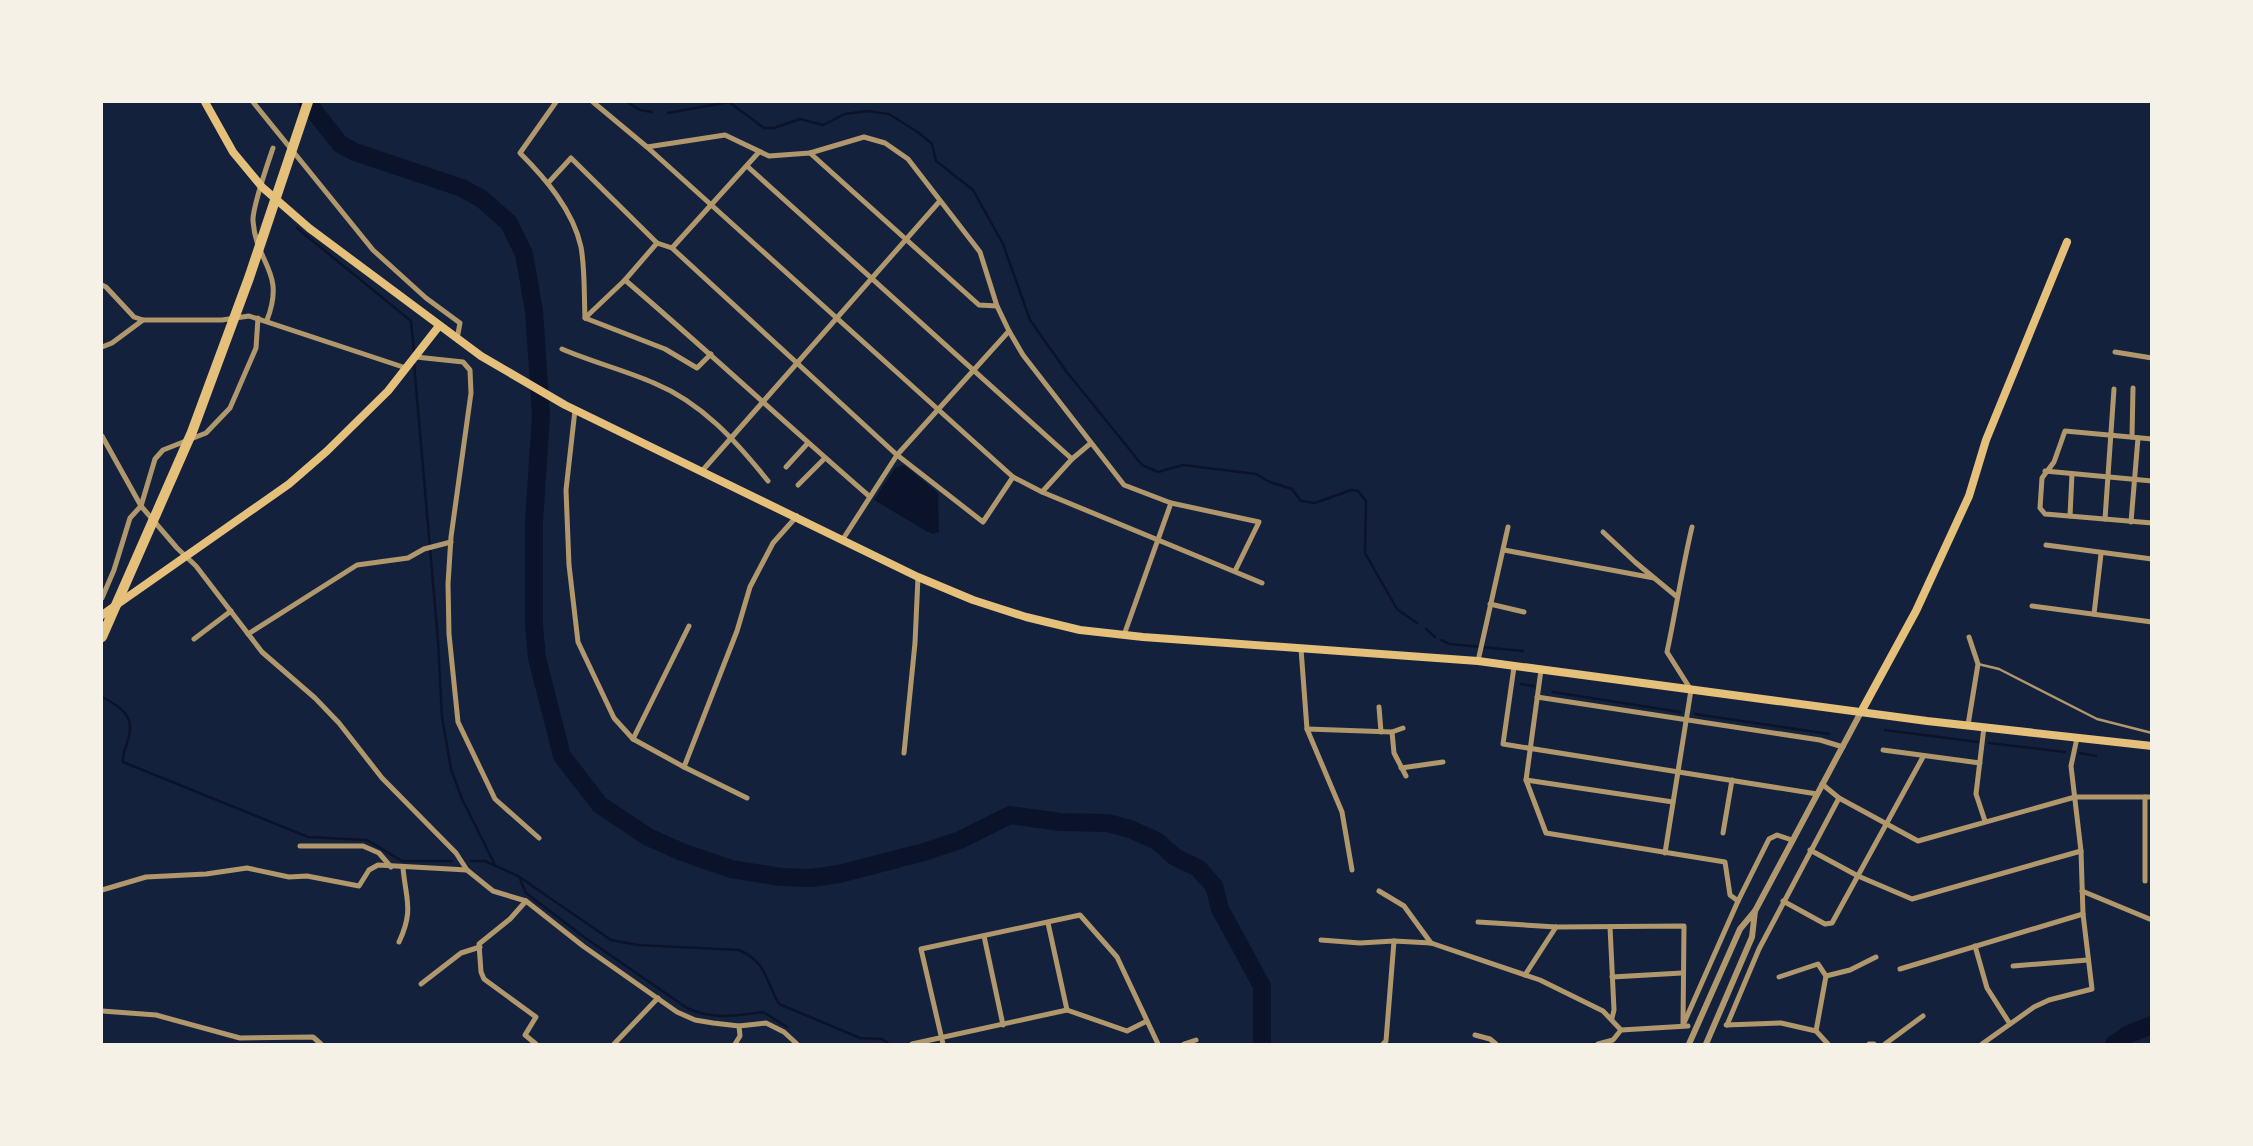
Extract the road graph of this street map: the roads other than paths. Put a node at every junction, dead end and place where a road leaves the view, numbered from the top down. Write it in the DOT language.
graph roads {
  1 [pos="205,102"];
  2 [pos="253,102"];
  3 [pos="308,102"];
  4 [pos="556,102"];
  5 [pos="593,102"];
  6 [pos="273,148"];
  7 [pos="648,148"];
  8 [pos="759,152"];
  9 [pos="810,153"];
  10 [pos="747,166"];
  11 [pos="549,182"];
  12 [pos="262,187"];
  13 [pos="939,202"];
  14 [pos="711,205"];
  15 [pos="905,240"];
  16 [pos="2067,242"];
  17 [pos="657,243"];
  18 [pos="672,248"];
  19 [pos="872,278"];
  20 [pos="625,280"];
  21 [pos="102,285"];
  22 [pos="997,306"];
  23 [pos="836,317"];
  24 [pos="258,318"];
  25 [pos="585,318"];
  26 [pos="143,320"];
  27 [pos="267,320"];
  28 [pos="439,326"];
  29 [pos="1009,331"];
  30 [pos="457,339"];
  31 [pos="102,347"];
  32 [pos="562,349"];
  33 [pos="2115,352"];
  34 [pos="711,354"];
  35 [pos="416,357"];
  36 [pos="2151,358"];
  37 [pos="797,363"];
  38 [pos="406,368"];
  39 [pos="973,368"];
  40 [pos="2114,388"];
  41 [pos="2133,388"];
  42 [pos="762,403"];
  43 [pos="937,409"];
  44 [pos="575,410"];
  45 [pos="2111,435"];
  46 [pos="102,436"];
  47 [pos="732,437"];
  48 [pos="2135,437"];
  49 [pos="2151,439"];
  50 [pos="808,443"];
  51 [pos="1091,443"];
  52 [pos="897,454"];
  53 [pos="825,458"];
  54 [pos="1072,459"];
  55 [pos="786,467"];
  56 [pos="702,471"];
  57 [pos="2045,471"];
  58 [pos="2072,474"];
  59 [pos="1013,477"];
  60 [pos="2108,477"];
  61 [pos="2135,479"];
  62 [pos="768,481"];
  63 [pos="2151,481"];
  64 [pos="798,485"];
  65 [pos="1042,492"];
  66 [pos="869,496"];
  67 [pos="1171,503"];
  68 [pos="141,506"];
  69 [pos="797,516"];
  70 [pos="2070,516"];
  71 [pos="2105,519"];
  72 [pos="2132,522"];
  73 [pos="2151,523"];
  74 [pos="1508,527"];
  75 [pos="1692,527"];
  76 [pos="1603,532"];
  77 [pos="1158,538"];
  78 [pos="843,539"];
  79 [pos="451,542"];
  80 [pos="2046,545"];
  81 [pos="1504,550"];
  82 [pos="2101,554"];
  83 [pos="185,556"];
  84 [pos="2151,559"];
  85 [pos="1235,571"];
  86 [pos="918,577"];
  87 [pos="1654,578"];
  88 [pos="1262,583"];
  89 [pos="1676,596"];
  90 [pos="102,598"];
  91 [pos="1490,604"];
  92 [pos="2032,606"];
  93 [pos="231,611"];
  94 [pos="1524,612"];
  95 [pos="2094,614"];
  96 [pos="102,615"];
  97 [pos="2151,622"];
  98 [pos="689,626"];
  99 [pos="248,634"];
  100 [pos="1124,635"];
  101 [pos="102,637"];
  102 [pos="1969,637"];
  103 [pos="194,639"];
  104 [pos="1301,649"];
  105 [pos="1478,661"];
  106 [pos="1978,664"];
  107 [pos="1514,667"];
  108 [pos="1541,670"];
  109 [pos="1691,690"];
  110 [pos="1537,697"];
  111 [pos="1378,707"];
  112 [pos="1861,712"];
  113 [pos="1686,720"];
  114 [pos="1968,725"];
  115 [pos="1984,727"];
  116 [pos="1307,729"];
  117 [pos="1403,729"];
  118 [pos="1381,732"];
  119 [pos="1392,732"];
  120 [pos="2151,733"];
  121 [pos="2077,736"];
  122 [pos="633,739"];
  123 [pos="2151,746"];
  124 [pos="1843,747"];
  125 [pos="1529,750"];
  126 [pos="1883,750"];
  127 [pos="904,753"];
  128 [pos="1923,757"];
  129 [pos="1443,762"];
  130 [pos="1980,763"];
  131 [pos="684,767"];
  132 [pos="1401,768"];
  133 [pos="1679,771"];
  134 [pos="1406,776"];
  135 [pos="1526,780"];
  136 [pos="1732,780"];
  137 [pos="1822,784"];
  138 [pos="1817,794"];
  139 [pos="2075,797"];
  140 [pos="2148,797"];
  141 [pos="747,798"];
  142 [pos="1839,798"];
  143 [pos="1673,802"];
  144 [pos="1985,821"];
  145 [pos="1887,825"];
  146 [pos="1723,833"];
  147 [pos="539,838"];
  148 [pos="1792,840"];
  149 [pos="300,846"];
  150 [pos="1810,850"];
  151 [pos="2081,851"];
  152 [pos="1665,853"];
  153 [pos="391,866"];
  154 [pos="403,867"];
  155 [pos="467,870"];
  156 [pos="1352,870"];
  157 [pos="1858,876"];
  158 [pos="2145,881"];
  159 [pos="102,890"];
  160 [pos="1379,891"];
  161 [pos="2082,891"];
  162 [pos="526,901"];
  163 [pos="1738,901"];
  164 [pos="1783,901"];
  165 [pos="1755,911"];
  166 [pos="2083,914"];
  167 [pos="2151,920"];
  168 [pos="1478,922"];
  169 [pos="1048,923"];
  170 [pos="1556,927"];
  171 [pos="1610,927"];
  172 [pos="984,936"];
  173 [pos="1321,940"];
  174 [pos="1394,941"];
  175 [pos="399,942"];
  176 [pos="1431,943"];
  177 [pos="1975,946"];
  178 [pos="480,947"];
  179 [pos="1876,957"];
  180 [pos="2088,960"];
  181 [pos="2013,966"];
  182 [pos="1900,969"];
  183 [pos="1682,973"];
  184 [pos="1525,975"];
  185 [pos="1826,976"];
  186 [pos="1612,977"];
  187 [pos="1779,977"];
  188 [pos="421,984"];
  189 [pos="658,998"];
  190 [pos="1067,1010"];
  191 [pos="102,1012"];
  192 [pos="1923,1016"];
  193 [pos="1612,1018"];
  194 [pos="1147,1021"];
  195 [pos="2010,1024"];
  196 [pos="1003,1025"];
  197 [pos="739,1026"];
  198 [pos="1686,1026"];
  199 [pos="1621,1030"];
  200 [pos="1816,1031"];
  201 [pos="1475,1035"];
  202 [pos="740,1036"];
  203 [pos="1196,1040"];
  204 [pos="942,1041"];
  205 [pos="1690,1042"];
  206 [pos="321,1045"];
  207 [pos="536,1045"];
  208 [pos="614,1045"];
  209 [pos="735,1045"];
  210 [pos="742,1045"];
  211 [pos="797,1045"];
  212 [pos="912,1045"];
  213 [pos="1158,1045"];
  214 [pos="1184,1045"];
  215 [pos="1383,1045"];
  216 [pos="1496,1045"];
  217 [pos="1598,1045"];
  218 [pos="1706,1045"];
  219 [pos="1828,1045"];
  220 [pos="1885,1045"];
  221 [pos="1982,1045"];
  1 -- 12 [label="main road"];
  2 -- 30 [label="street"];
  3 -- 101 [label="highway"];
  4 -- 11 [label="street"];
  5 -- 7 [label="street"];
  6 -- 12 [label="street"];
  7 -- 8 [label="street"];
  7 -- 14 [label="street"];
  8 -- 9 [label="street"];
  8 -- 10 [label="street"];
  9 -- 13 [label="street"];
  9 -- 15 [label="street"];
  10 -- 14 [label="street"];
  10 -- 19 [label="street"];
  11 -- 17 [label="street"];
  11 -- 25 [label="street"];
  12 -- 27 [label="street"];
  12 -- 28 [label="main road"];
  13 -- 15 [label="street"];
  13 -- 22 [label="street"];
  14 -- 18 [label="street"];
  14 -- 23 [label="street"];
  15 -- 19 [label="street"];
  15 -- 22 [label="street"];
  16 -- 112 [label="main road"];
  17 -- 18 [label="street"];
  17 -- 20 [label="street"];
  18 -- 37 [label="street"];
  19 -- 23 [label="street"];
  19 -- 39 [label="street"];
  20 -- 25 [label="street"];
  20 -- 34 [label="street"];
  21 -- 26 [label="street"];
  22 -- 29 [label="street"];
  23 -- 37 [label="street"];
  23 -- 43 [label="street"];
  24 -- 26 [label="street"];
  24 -- 27 [label="street"];
  24 -- 68 [label="street"];
  25 -- 34 [label="street"];
  26 -- 31 [label="street"];
  27 -- 38 [label="street"];
  28 -- 30 [label="main road"];
  28 -- 35 [label="main road"];
  29 -- 39 [label="street"];
  29 -- 51 [label="street"];
  30 -- 44 [label="main road"];
  32 -- 47 [label="street"];
  33 -- 36 [label="street"];
  34 -- 42 [label="street"];
  35 -- 38 [label="main road"];
  35 -- 79 [label="street"];
  37 -- 42 [label="street"];
  37 -- 52 [label="street"];
  38 -- 83 [label="main road"];
  39 -- 43 [label="street"];
  39 -- 54 [label="street"];
  40 -- 45 [label="street"];
  41 -- 48 [label="street"];
  42 -- 47 [label="street"];
  42 -- 50 [label="street"];
  43 -- 52 [label="street"];
  43 -- 59 [label="street"];
  44 -- 56 [label="main road"];
  44 -- 122 [label="street"];
  45 -- 48 [label="street"];
  45 -- 57 [label="street"];
  45 -- 60 [label="street"];
  46 -- 68 [label="street"];
  47 -- 56 [label="street"];
  47 -- 62 [label="street"];
  48 -- 49 [label="street"];
  48 -- 61 [label="street"];
  50 -- 53 [label="street"];
  50 -- 55 [label="street"];
  51 -- 54 [label="street"];
  51 -- 67 [label="street"];
  52 -- 59 [label="street"];
  52 -- 66 [label="street"];
  53 -- 64 [label="street"];
  53 -- 66 [label="street"];
  54 -- 65 [label="street"];
  56 -- 69 [label="main road"];
  57 -- 58 [label="street"];
  57 -- 70 [label="street"];
  58 -- 60 [label="street"];
  58 -- 70 [label="street"];
  59 -- 65 [label="street"];
  60 -- 61 [label="street"];
  60 -- 71 [label="street"];
  61 -- 63 [label="street"];
  61 -- 72 [label="street"];
  65 -- 77 [label="street"];
  66 -- 78 [label="street"];
  67 -- 77 [label="street"];
  67 -- 85 [label="street"];
  68 -- 83 [label="street"];
  68 -- 90 [label="street"];
  69 -- 78 [label="main road"];
  69 -- 131 [label="street"];
  70 -- 71 [label="street"];
  71 -- 72 [label="street"];
  72 -- 73 [label="street"];
  74 -- 81 [label="street"];
  75 -- 89 [label="street"];
  76 -- 87 [label="street"];
  77 -- 85 [label="street"];
  77 -- 100 [label="street"];
  78 -- 86 [label="main road"];
  79 -- 99 [label="street"];
  79 -- 147 [label="street"];
  80 -- 82 [label="street"];
  81 -- 87 [label="street"];
  81 -- 91 [label="street"];
  82 -- 84 [label="street"];
  82 -- 95 [label="street"];
  83 -- 93 [label="street"];
  83 -- 96 [label="main road"];
  85 -- 88 [label="street"];
  86 -- 100 [label="main road"];
  86 -- 127 [label="street"];
  87 -- 89 [label="street"];
  89 -- 109 [label="street"];
  91 -- 94 [label="street"];
  91 -- 105 [label="street"];
  92 -- 95 [label="street"];
  93 -- 99 [label="street"];
  93 -- 103 [label="street"];
  95 -- 97 [label="street"];
  98 -- 122 [label="street"];
  99 -- 155 [label="street"];
  100 -- 104 [label="main road"];
  102 -- 106 [label="street"];
  104 -- 105 [label="main road"];
  104 -- 116 [label="street"];
  105 -- 107 [label="main road"];
  106 -- 114 [label="street"];
  106 -- 120 [label="lane"];
  107 -- 108 [label="main road"];
  107 -- 125 [label="street"];
  108 -- 109 [label="main road"];
  108 -- 110 [label="street"];
  109 -- 112 [label="main road"];
  109 -- 113 [label="street"];
  110 -- 113 [label="street"];
  110 -- 125 [label="street"];
  111 -- 118 [label="street"];
  112 -- 114 [label="main road"];
  112 -- 124 [label="street"];
  113 -- 124 [label="street"];
  113 -- 133 [label="street"];
  114 -- 115 [label="main road"];
  115 -- 121 [label="main road"];
  115 -- 130 [label="street"];
  116 -- 118 [label="street"];
  116 -- 156 [label="street"];
  117 -- 119 [label="street"];
  118 -- 119 [label="street"];
  119 -- 132 [label="street"];
  121 -- 123 [label="main road"];
  121 -- 139 [label="street"];
  122 -- 131 [label="street"];
  124 -- 137 [label="street"];
  125 -- 133 [label="street"];
  125 -- 135 [label="street"];
  126 -- 128 [label="street"];
  128 -- 130 [label="street"];
  128 -- 145 [label="street"];
  129 -- 132 [label="street"];
  130 -- 144 [label="street"];
  131 -- 141 [label="street"];
  132 -- 134 [label="street"];
  133 -- 136 [label="street"];
  133 -- 143 [label="street"];
  135 -- 143 [label="street"];
  135 -- 152 [label="street"];
  136 -- 138 [label="street"];
  136 -- 146 [label="street"];
  137 -- 138 [label="street"];
  137 -- 142 [label="street"];
  138 -- 148 [label="street"];
  139 -- 140 [label="street"];
  139 -- 144 [label="street"];
  139 -- 151 [label="street"];
  140 -- 158 [label="street"];
  142 -- 145 [label="street"];
  142 -- 150 [label="street"];
  143 -- 152 [label="street"];
  144 -- 145 [label="street"];
  145 -- 157 [label="street"];
  148 -- 163 [label="street"];
  148 -- 165 [label="street"];
  149 -- 153 [label="street"];
  150 -- 157 [label="street"];
  150 -- 164 [label="street"];
  151 -- 157 [label="street"];
  151 -- 161 [label="street"];
  152 -- 163 [label="street"];
  153 -- 154 [label="street"];
  153 -- 159 [label="street"];
  154 -- 155 [label="street"];
  154 -- 175 [label="street"];
  155 -- 162 [label="street"];
  157 -- 164 [label="street"];
  160 -- 176 [label="street"];
  161 -- 166 [label="street"];
  161 -- 167 [label="street"];
  162 -- 178 [label="street"];
  162 -- 189 [label="street"];
  163 -- 198 [label="street"];
  164 -- 200 [label="street"];
  165 -- 205 [label="street"];
  165 -- 218 [label="street"];
  166 -- 177 [label="street"];
  166 -- 180 [label="street"];
  168 -- 170 [label="street"];
  169 -- 172 [label="street"];
  169 -- 190 [label="street"];
  169 -- 194 [label="street"];
  170 -- 171 [label="street"];
  170 -- 184 [label="street"];
  171 -- 183 [label="street"];
  171 -- 186 [label="street"];
  172 -- 196 [label="street"];
  172 -- 204 [label="street"];
  173 -- 174 [label="street"];
  174 -- 176 [label="street"];
  174 -- 215 [label="street"];
  176 -- 184 [label="street"];
  177 -- 182 [label="street"];
  177 -- 195 [label="street"];
  178 -- 188 [label="street"];
  178 -- 207 [label="street"];
  179 -- 185 [label="street"];
  180 -- 181 [label="street"];
  180 -- 195 [label="street"];
  183 -- 186 [label="street"];
  183 -- 198 [label="street"];
  184 -- 193 [label="street"];
  185 -- 187 [label="street"];
  185 -- 200 [label="street"];
  186 -- 193 [label="street"];
  189 -- 197 [label="street"];
  189 -- 208 [label="street"];
  190 -- 194 [label="street"];
  190 -- 196 [label="street"];
  191 -- 206 [label="street"];
  192 -- 220 [label="street"];
  193 -- 199 [label="street"];
  194 -- 213 [label="street"];
  195 -- 221 [label="street"];
  196 -- 204 [label="street"];
  197 -- 202 [label="street"];
  197 -- 211 [label="street"];
  198 -- 199 [label="street"];
  199 -- 217 [label="street"];
  200 -- 219 [label="street"];
  201 -- 216 [label="street"];
  202 -- 209 [label="street"];
  202 -- 210 [label="street"];
  203 -- 214 [label="street"];
  204 -- 212 [label="street"];
}
